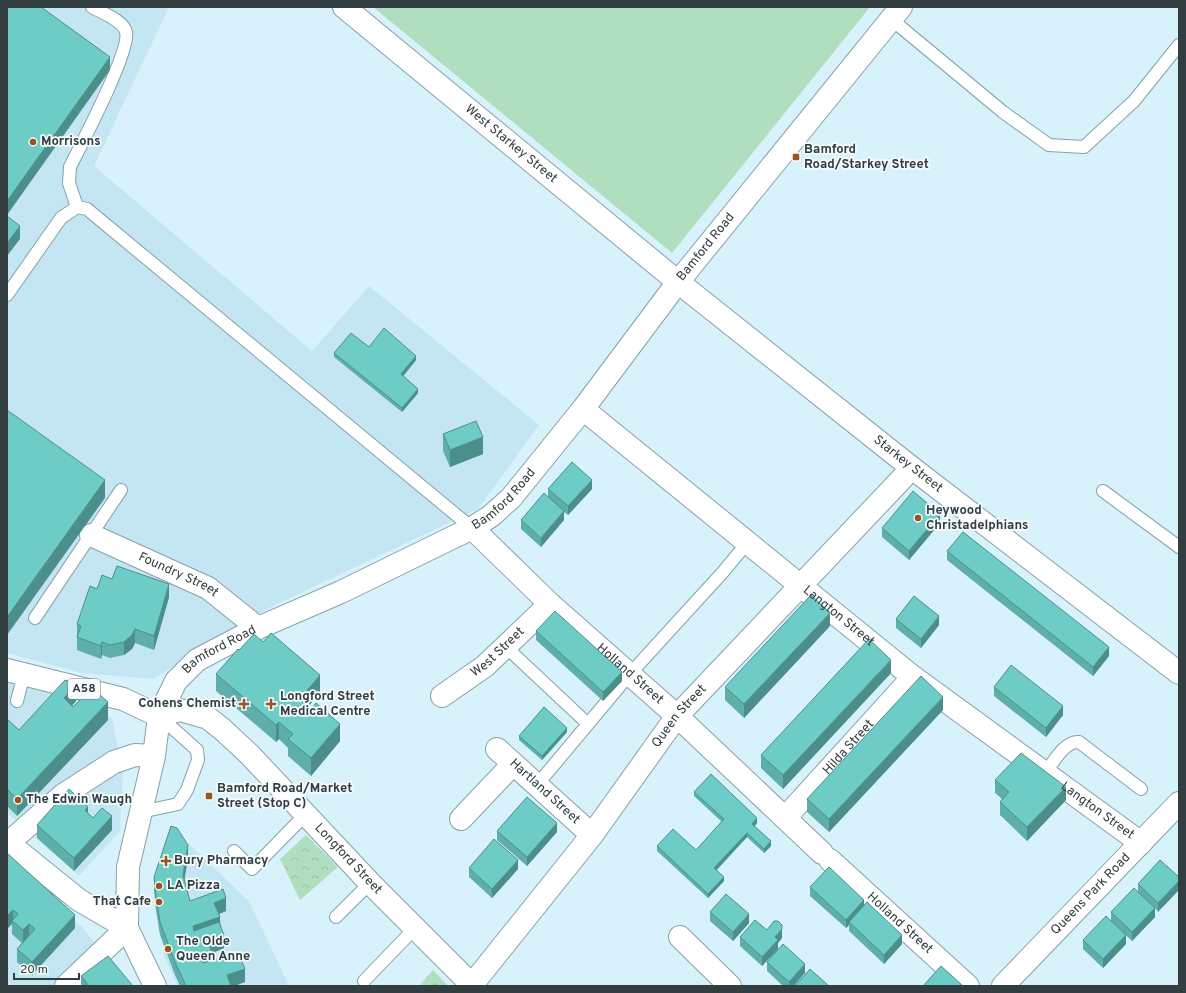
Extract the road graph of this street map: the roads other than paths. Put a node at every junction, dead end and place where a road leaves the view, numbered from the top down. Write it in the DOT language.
graph roads {
  1 [pos="92,7"];
  2 [pos="344,7"];
  3 [pos="896,13"];
  4 [pos="1179,45"];
  5 [pos="77,207"];
  6 [pos="678,282"];
  7 [pos="7,295"];
  8 [pos="583,409"];
  9 [pos="912,468"];
  10 [pos="121,490"];
  11 [pos="1103,491"];
  12 [pos="472,528"];
  13 [pos="91,536"];
  14 [pos="747,542"];
  15 [pos="1179,547"];
  16 [pos="800,586"];
  17 [pos="550,604"];
  18 [pos="34,618"];
  19 [pos="258,628"];
  20 [pos="506,647"];
  21 [pos="16,672"];
  22 [pos="1179,672"];
  23 [pos="629,675"];
  24 [pos="913,677"];
  25 [pos="442,696"];
  26 [pos="17,701"];
  27 [pos="159,716"];
  28 [pos="677,716"];
  29 [pos="588,724"];
  30 [pos="496,749"];
  31 [pos="154,756"];
  32 [pos="514,764"];
  33 [pos="1045,773"];
  34 [pos="537,785"];
  35 [pos="1142,789"];
  36 [pos="1179,803"];
  37 [pos="300,807"];
  38 [pos="141,812"];
  39 [pos="785,818"];
  40 [pos="461,819"];
  41 [pos="592,835"];
  42 [pos="7,843"];
  43 [pos="1141,843"];
  44 [pos="234,851"];
  45 [pos="370,883"];
  46 [pos="336,917"];
  47 [pos="127,928"];
  48 [pos="415,928"];
  49 [pos="680,937"];
  50 [pos="364,981"];
  51 [pos="726,985"];
  52 [pos="66,986"];
  53 [pos="156,986"];
  54 [pos="472,986"];
  55 [pos="968,986"];
  56 [pos="1004,986"];
  1 -- 5 [label="lane"];
  2 -- 6 [label="main road, West Starkey Street"];
  3 -- 4 [label="lane"];
  3 -- 6 [label="main road, Bamford Road"];
  5 -- 7 [label="lane"];
  5 -- 12 [label="lane"];
  6 -- 8 [label="main road, Bamford Road"];
  6 -- 9 [label="main road, Starkey Street"];
  8 -- 12 [label="main road, Bamford Road"];
  8 -- 14 [label="main road, Langton Street"];
  9 -- 16 [label="main road, Queen Street"];
  9 -- 22 [label="main road, Starkey Street"];
  10 -- 13 [label="lane"];
  11 -- 15 [label="lane"];
  12 -- 17 [label="main road, Holland Street"];
  12 -- 19 [label="main road, Bamford Road"];
  13 -- 18 [label="lane"];
  13 -- 19 [label="main road, Foundry Street"];
  14 -- 16 [label="main road, Langton Street"];
  14 -- 23 [label="lane"];
  16 -- 24 [label="main road, Langton Street"];
  16 -- 28 [label="main road, Queen Street"];
  17 -- 20 [label="main road, West Street"];
  17 -- 23 [label="main road, Holland Street"];
  19 -- 27 [label="main road, Bamford Road"];
  20 -- 25 [label="main road, West Street"];
  20 -- 29 [label="lane"];
  21 -- 26 [label="lane"];
  21 -- 27 [label="main road, A58"];
  23 -- 28 [label="main road, Holland Street"];
  23 -- 29 [label="lane"];
  24 -- 33 [label="main road, Langton Street"];
  24 -- 39 [label="main road, Hilda Street"];
  27 -- 31 [label="main road, Bamford Road"];
  27 -- 37 [label="main road, Longford Street"];
  27 -- 38 [label="lane"];
  28 -- 39 [label="main road, Holland Street"];
  28 -- 41 [label="main road, Queen Street"];
  29 -- 34 [label="lane"];
  30 -- 32 [label="main road, Hartland Street"];
  31 -- 38 [label="main road, Bamford Road"];
  31 -- 42 [label="main road"];
  32 -- 34 [label="main road, Hartland Street"];
  32 -- 40 [label="main road"];
  33 -- 35 [label="lane"];
  33 -- 43 [label="main road, Langton Street"];
  34 -- 41 [label="main road, Hartland Street"];
  36 -- 43 [label="main road, Queens Park Road"];
  37 -- 44 [label="lane"];
  37 -- 45 [label="main road, Longford Street"];
  38 -- 47 [label="main road, Bamford Road"];
  39 -- 55 [label="main road, Holland Street"];
  41 -- 54 [label="main road, Queen Street"];
  42 -- 47 [label="main road"];
  43 -- 56 [label="main road, Queens Park Road"];
  45 -- 46 [label="lane"];
  45 -- 48 [label="main road, Longford Street"];
  47 -- 52 [label="main road"];
  47 -- 53 [label="main road"];
  48 -- 50 [label="lane"];
  48 -- 54 [label="main road, Longford Street"];
  49 -- 51 [label="main road"];
}
